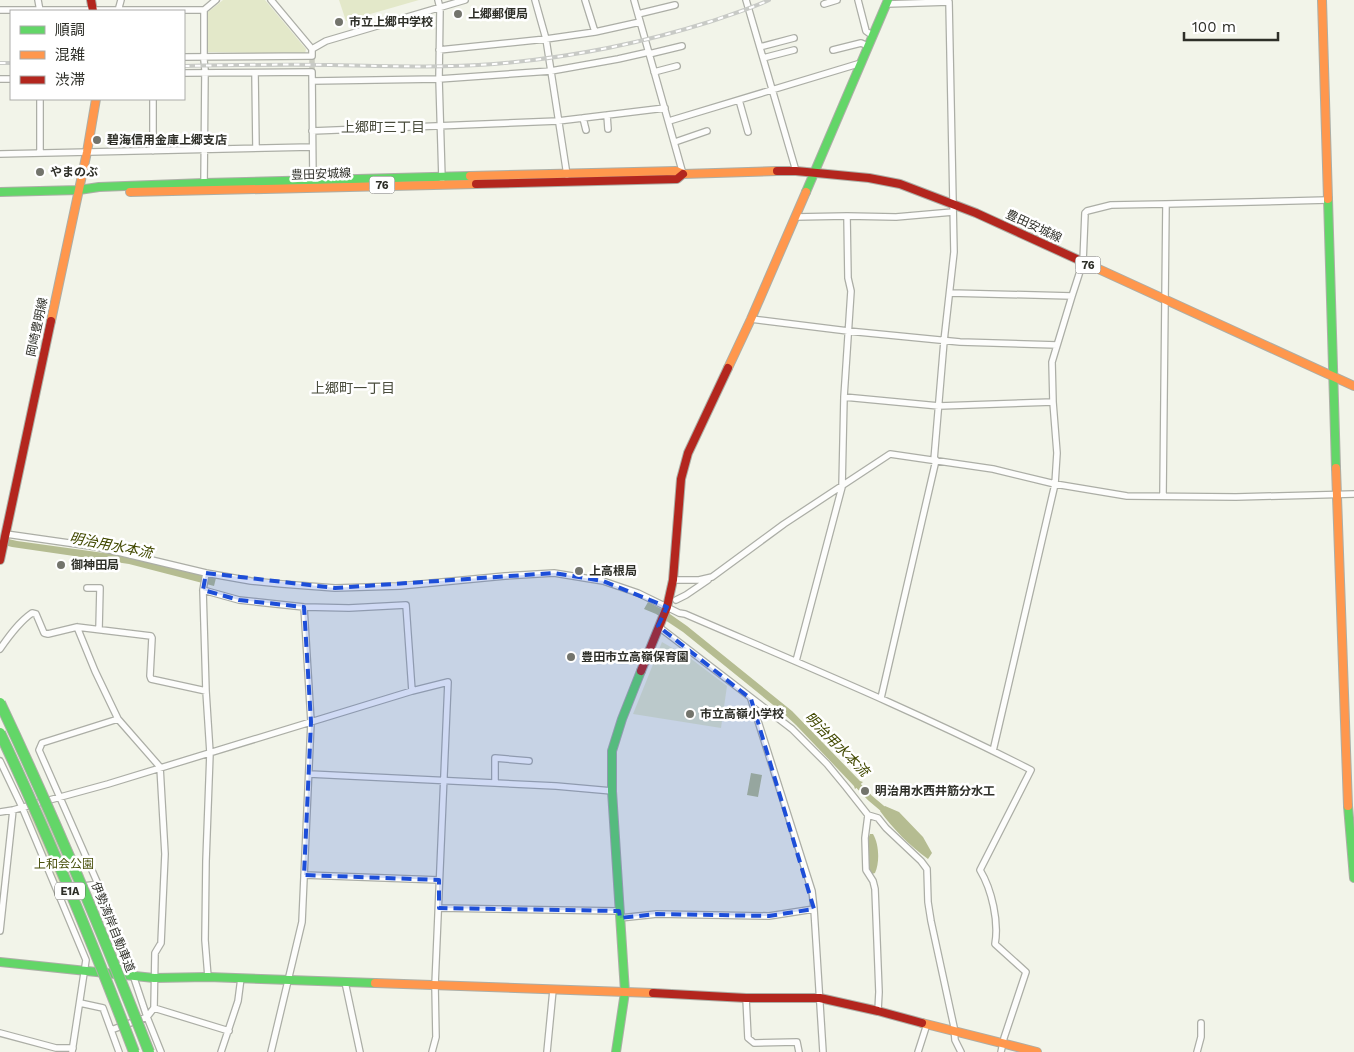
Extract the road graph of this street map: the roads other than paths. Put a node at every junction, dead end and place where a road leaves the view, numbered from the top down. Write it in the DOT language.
graph roads {
  1 [pos="216,0"];
  2 [pos="271,0"];
  3 [pos="438,0"];
  4 [pos="465,0"];
  5 [pos="535,0"];
  6 [pos="585,0"];
  7 [pos="634,0"];
  8 [pos="746,0"];
  9 [pos="837,0"];
  10 [pos="858,0"];
  11 [pos="1322,0"];
  12 [pos="888,2"];
  13 [pos="824,4"];
  14 [pos="675,5"];
  15 [pos="440,8"];
  16 [pos="185,10"];
  17 [pos="204,10"];
  18 [pos="638,14"];
  19 [pos="640,22"];
  20 [pos="595,32"];
  21 [pos="873,36"];
  22 [pos="794,38"];
  23 [pos="546,39"];
  24 [pos="682,46"];
  25 [pos="868,46"];
  26 [pos="760,47"];
  27 [pos="312,49"];
  28 [pos="439,50"];
  29 [pos="794,50"];
  30 [pos="833,50"];
  31 [pos="649,53"];
  32 [pos="185,57"];
  33 [pos="204,57"];
  34 [pos="763,58"];
  35 [pos="861,63"];
  36 [pos="677,66"];
  37 [pos="551,71"];
  38 [pos="654,72"];
  39 [pos="185,73"];
  40 [pos="204,73"];
  41 [pos="255,73"];
  42 [pos="439,79"];
  43 [pos="312,80"];
  44 [pos="772,90"];
  45 [pos="40,100"];
  46 [pos="96,100"];
  47 [pos="153,100"];
  48 [pos="739,100"];
  49 [pos="665,108"];
  50 [pos="607,115"];
  51 [pos="583,118"];
  52 [pos="558,121"];
  53 [pos="669,121"];
  54 [pos="440,126"];
  55 [pos="608,129"];
  56 [pos="312,130"];
  57 [pos="586,130"];
  58 [pos="707,131"];
  59 [pos="748,132"];
  60 [pos="675,142"];
  61 [pos="312,147"];
  62 [pos="256,148"];
  63 [pos="206,150"];
  64 [pos="153,151"];
  65 [pos="87,152"];
  66 [pos="40,153"];
  67 [pos="0,154"];
  68 [pos="796,171"];
  69 [pos="814,172"];
  70 [pos="683,174"];
  71 [pos="567,177"];
  72 [pos="442,180"];
  73 [pos="313,184"];
  74 [pos="205,187"];
  75 [pos="79,190"];
  76 [pos="0,192"];
  77 [pos="1328,200"];
  78 [pos="1166,204"];
  79 [pos="953,207"];
  80 [pos="847,216"];
  81 [pos="795,217"];
  82 [pos="1083,262"];
  83 [pos="950,293"];
  84 [pos="1072,296"];
  85 [pos="1165,299"];
  86 [pos="751,319"];
  87 [pos="848,331"];
  88 [pos="944,341"];
  89 [pos="1058,345"];
  90 [pos="1334,377"];
  91 [pos="1354,386"];
  92 [pos="844,397"];
  93 [pos="1053,402"];
  94 [pos="939,406"];
  95 [pos="935,460"];
  96 [pos="1055,484"];
  97 [pos="842,487"];
  98 [pos="1354,494"];
  99 [pos="1164,495"];
  100 [pos="1337,495"];
  101 [pos="4,539"];
  102 [pos="0,560"];
  103 [pos="205,574"];
  104 [pos="712,577"];
  105 [pos="673,580"];
  106 [pos="203,587"];
  107 [pos="87,588"];
  108 [pos="676,600"];
  109 [pos="304,607"];
  110 [pos="664,616"];
  111 [pos="77,626"];
  112 [pos="99,629"];
  113 [pos="0,649"];
  114 [pos="796,661"];
  115 [pos="206,691"];
  116 [pos="412,691"];
  117 [pos="881,698"];
  118 [pos="751,699"];
  119 [pos="0,703"];
  120 [pos="118,719"];
  121 [pos="311,722"];
  122 [pos="0,733"];
  123 [pos="993,750"];
  124 [pos="210,752"];
  125 [pos="0,761"];
  126 [pos="529,761"];
  127 [pos="160,767"];
  128 [pos="309,774"];
  129 [pos="444,780"];
  130 [pos="495,782"];
  131 [pos="612,791"];
  132 [pos="60,797"];
  133 [pos="22,807"];
  134 [pos="13,810"];
  135 [pos="0,812"];
  136 [pos="868,815"];
  137 [pos="304,875"];
  138 [pos="1354,878"];
  139 [pos="440,880"];
  140 [pos="98,884"];
  141 [pos="57,890"];
  142 [pos="439,908"];
  143 [pos="814,909"];
  144 [pos="619,915"];
  145 [pos="0,931"];
  146 [pos="0,962"];
  147 [pos="85,970"];
  148 [pos="133,975"];
  149 [pos="208,977"];
  150 [pos="154,978"];
  151 [pos="241,978"];
  152 [pos="288,980"];
  153 [pos="345,982"];
  154 [pos="435,985"];
  155 [pos="553,990"];
  156 [pos="625,992"];
  157 [pos="746,998"];
  158 [pos="820,998"];
  159 [pos="80,1003"];
  160 [pos="154,1008"];
  161 [pos="878,1011"];
  162 [pos="147,1018"];
  163 [pos="1201,1022"];
  164 [pos="927,1024"];
  165 [pos="111,1030"];
  166 [pos="228,1031"];
  167 [pos="954,1032"];
  168 [pos="0,1033"];
  169 [pos="1002,1048"];
  170 [pos="72,1050"];
  171 [pos="119,1052"];
  172 [pos="134,1052"];
  173 [pos="149,1052"];
  174 [pos="161,1052"];
  175 [pos="221,1052"];
  176 [pos="272,1052"];
  177 [pos="360,1052"];
  178 [pos="432,1052"];
  179 [pos="547,1052"];
  180 [pos="616,1052"];
  181 [pos="799,1052"];
  182 [pos="823,1052"];
  183 [pos="918,1052"];
  184 [pos="961,1052"];
  185 [pos="1037,1052"];
  186 [pos="1197,1052"];
  1 -- 17 [label="street"];
  2 -- 27 [label="street"];
  3 -- 15 [label="street"];
  4 -- 15 [label="street"];
  5 -- 23 [label="street"];
  6 -- 20 [label="street"];
  7 -- 18 [label="street"];
  8 -- 26 [label="street"];
  9 -- 13 [label="street"];
  10 -- 21 [label="street"];
  11 -- 77 [label="main road"];
  12 -- 21 [label="main road"];
  12 -- 79 [label="street"];
  14 -- 18 [label="street"];
  15 -- 27 [label="street"];
  15 -- 28 [label="street"];
  16 -- 17 [label="street"];
  17 -- 33 [label="street"];
  18 -- 19 [label="street"];
  19 -- 20 [label="street"];
  19 -- 31 [label="street"];
  20 -- 23 [label="street"];
  21 -- 25 [label="main road"];
  22 -- 26 [label="street"];
  23 -- 28 [label="street"];
  23 -- 37 [label="street"];
  24 -- 31 [label="street"];
  25 -- 30 [label="street"];
  25 -- 35 [label="main road"];
  26 -- 34 [label="street"];
  27 -- 33 [label="street"];
  28 -- 42 [label="street"];
  29 -- 34 [label="street"];
  31 -- 37 [label="street"];
  31 -- 38 [label="street"];
  32 -- 33 [label="street"];
  33 -- 40 [label="street"];
  34 -- 44 [label="street"];
  35 -- 44 [label="street"];
  35 -- 69 [label="main road"];
  36 -- 38 [label="street"];
  37 -- 42 [label="street"];
  37 -- 52 [label="street"];
  38 -- 49 [label="street"];
  39 -- 40 [label="street"];
  40 -- 41 [label="street"];
  40 -- 63 [label="street"];
  41 -- 43 [label="street"];
  41 -- 62 [label="street"];
  42 -- 43 [label="street"];
  42 -- 54 [label="street"];
  43 -- 56 [label="street"];
  44 -- 48 [label="street"];
  44 -- 68 [label="street"];
  45 -- 66 [label="street"];
  46 -- 65 [label="main road, 岡崎豊明線"];
  47 -- 64 [label="street"];
  48 -- 53 [label="street"];
  48 -- 59 [label="street"];
  49 -- 50 [label="street"];
  49 -- 53 [label="street"];
  50 -- 51 [label="street"];
  50 -- 55 [label="street"];
  51 -- 52 [label="street"];
  51 -- 57 [label="street"];
  52 -- 54 [label="street"];
  52 -- 71 [label="street"];
  53 -- 60 [label="street"];
  54 -- 56 [label="street"];
  54 -- 72 [label="street"];
  56 -- 61 [label="street"];
  58 -- 60 [label="street"];
  60 -- 70 [label="street"];
  61 -- 62 [label="street"];
  61 -- 73 [label="street"];
  62 -- 63 [label="street"];
  63 -- 64 [label="street"];
  63 -- 74 [label="street"];
  64 -- 65 [label="street"];
  65 -- 66 [label="street"];
  65 -- 75 [label="main road, 岡崎豊明線"];
  66 -- 67 [label="street"];
  68 -- 69 [label="main road, 豊田安城線 / 76"];
  68 -- 70 [label="main road, 豊田安城線 / 76"];
  69 -- 79 [label="main road, 豊田安城線 / 76"];
  69 -- 81 [label="main road"];
  70 -- 71 [label="main road, 豊田安城線 / 76"];
  71 -- 72 [label="main road, 豊田安城線 / 76"];
  72 -- 73 [label="main road, 豊田安城線 / 76"];
  73 -- 74 [label="main road, 豊田安城線 / 76"];
  74 -- 75 [label="main road, 豊田安城線 / 76"];
  75 -- 76 [label="main road, 豊田安城線 / 76"];
  75 -- 101 [label="main road, 岡崎豊明線"];
  77 -- 78 [label="street"];
  77 -- 90 [label="main road"];
  78 -- 82 [label="street"];
  78 -- 85 [label="street"];
  79 -- 80 [label="street"];
  79 -- 82 [label="main road, 豊田安城線 / 76"];
  79 -- 83 [label="street"];
  80 -- 81 [label="street"];
  80 -- 87 [label="street"];
  81 -- 86 [label="main road"];
  82 -- 84 [label="street"];
  82 -- 85 [label="main road, 豊田安城線 / 76"];
  83 -- 84 [label="street"];
  83 -- 88 [label="street"];
  84 -- 89 [label="street"];
  85 -- 90 [label="main road, 豊田安城線 / 76"];
  85 -- 99 [label="street"];
  86 -- 87 [label="street"];
  86 -- 105 [label="main road"];
  87 -- 88 [label="street"];
  87 -- 92 [label="street"];
  88 -- 89 [label="street"];
  88 -- 94 [label="street"];
  89 -- 93 [label="street"];
  90 -- 91 [label="main road, 豊田安城線 / 76"];
  90 -- 100 [label="main road"];
  92 -- 94 [label="street"];
  92 -- 97 [label="street"];
  93 -- 94 [label="street"];
  93 -- 96 [label="street"];
  94 -- 95 [label="street"];
  95 -- 96 [label="street"];
  95 -- 97 [label="street"];
  95 -- 117 [label="street"];
  96 -- 99 [label="street"];
  96 -- 123 [label="street"];
  97 -- 104 [label="street"];
  97 -- 114 [label="street"];
  98 -- 100 [label="street"];
  99 -- 100 [label="street"];
  100 -- 138 [label="main road"];
  101 -- 102 [label="main road, 岡崎豊明線"];
  101 -- 103 [label="street"];
  103 -- 106 [label="street"];
  103 -- 110 [label="street"];
  104 -- 105 [label="street"];
  104 -- 108 [label="street"];
  105 -- 110 [label="main road"];
  106 -- 109 [label="street"];
  106 -- 115 [label="street"];
  107 -- 112 [label="street"];
  109 -- 116 [label="street"];
  109 -- 121 [label="street"];
  110 -- 114 [label="street"];
  110 -- 118 [label="street"];
  110 -- 131 [label="main road"];
  111 -- 112 [label="street"];
  111 -- 113 [label="street"];
  111 -- 120 [label="street"];
  112 -- 115 [label="street"];
  114 -- 117 [label="street"];
  115 -- 124 [label="street"];
  116 -- 121 [label="street"];
  116 -- 129 [label="street"];
  117 -- 123 [label="street"];
  118 -- 136 [label="street"];
  118 -- 143 [label="street"];
  119 -- 173 [label="main road, 伊勢湾岸自動車道 / E1A, bridge"];
  120 -- 127 [label="street"];
  120 -- 132 [label="street"];
  121 -- 124 [label="street"];
  121 -- 128 [label="street"];
  122 -- 172 [label="main road, 伊勢湾岸自動車道 / E1A, bridge"];
  123 -- 169 [label="street"];
  124 -- 127 [label="street"];
  124 -- 149 [label="street"];
  125 -- 133 [label="street"];
  126 -- 130 [label="street"];
  127 -- 132 [label="street"];
  127 -- 150 [label="street"];
  128 -- 129 [label="street"];
  128 -- 137 [label="street"];
  129 -- 130 [label="street"];
  129 -- 139 [label="street"];
  130 -- 131 [label="street"];
  131 -- 144 [label="main road"];
  132 -- 133 [label="street"];
  132 -- 140 [label="street"];
  133 -- 134 [label="street"];
  133 -- 141 [label="street"];
  134 -- 135 [label="street"];
  134 -- 145 [label="street"];
  136 -- 161 [label="street"];
  136 -- 167 [label="street"];
  137 -- 139 [label="street"];
  137 -- 152 [label="street"];
  139 -- 142 [label="street"];
  140 -- 141 [label="street"];
  140 -- 148 [label="street"];
  141 -- 147 [label="street"];
  142 -- 144 [label="street"];
  142 -- 154 [label="street"];
  143 -- 144 [label="street"];
  143 -- 158 [label="street"];
  144 -- 156 [label="main road"];
  146 -- 147 [label="main road"];
  147 -- 148 [label="main road"];
  147 -- 159 [label="street"];
  148 -- 150 [label="main road"];
  148 -- 162 [label="street"];
  149 -- 150 [label="main road"];
  149 -- 151 [label="main road"];
  150 -- 160 [label="street"];
  151 -- 152 [label="main road"];
  151 -- 166 [label="street"];
  152 -- 153 [label="main road"];
  152 -- 176 [label="street"];
  153 -- 154 [label="main road"];
  153 -- 177 [label="street"];
  154 -- 155 [label="main road"];
  154 -- 178 [label="street"];
  155 -- 156 [label="main road"];
  155 -- 179 [label="street"];
  156 -- 157 [label="main road"];
  156 -- 180 [label="main road"];
  157 -- 158 [label="main road"];
  157 -- 181 [label="street"];
  158 -- 161 [label="main road"];
  158 -- 182 [label="street"];
  159 -- 165 [label="street"];
  159 -- 170 [label="street"];
  160 -- 162 [label="street"];
  160 -- 166 [label="street"];
  161 -- 164 [label="main road"];
  162 -- 165 [label="street"];
  162 -- 174 [label="street"];
  163 -- 186 [label="street"];
  164 -- 167 [label="main road"];
  164 -- 183 [label="street"];
  165 -- 171 [label="street"];
  166 -- 175 [label="street"];
  167 -- 169 [label="main road"];
  167 -- 184 [label="street"];
  168 -- 170 [label="street"];
  169 -- 185 [label="main road"];
}
